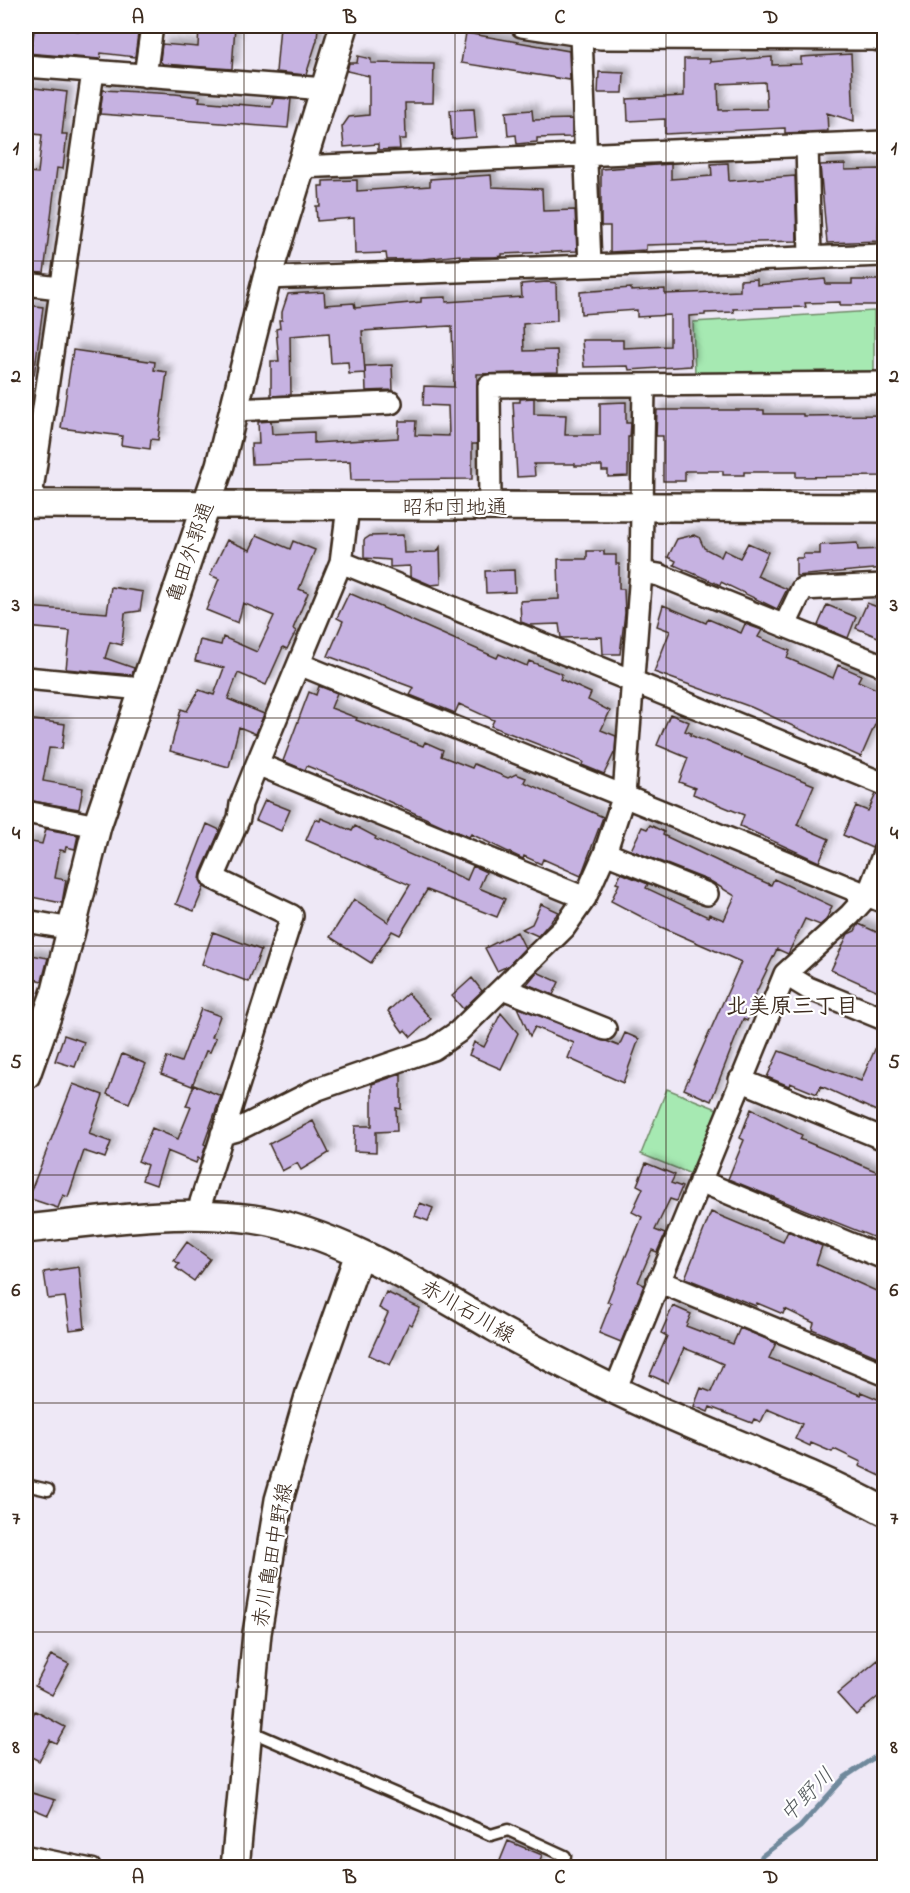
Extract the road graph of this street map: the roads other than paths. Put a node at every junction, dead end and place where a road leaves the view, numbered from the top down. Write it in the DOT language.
graph roads {
  1 [pos="152,26"];
  2 [pos="344,26"];
  3 [pos="522,26"];
  4 [pos="761,32"];
  5 [pos="581,36"];
  6 [pos="885,41"];
  7 [pos="26,66"];
  8 [pos="93,72"];
  9 [pos="144,76"];
  10 [pos="325,89"];
  11 [pos="885,142"];
  12 [pos="807,145"];
  13 [pos="585,155"];
  14 [pos="299,167"];
  15 [pos="885,255"];
  16 [pos="810,256"];
  17 [pos="590,265"];
  18 [pos="267,278"];
  19 [pos="26,284"];
  20 [pos="59,288"];
  21 [pos="885,383"];
  22 [pos="644,386"];
  23 [pos="392,403"];
  24 [pos="232,410"];
  25 [pos="28,504"];
  26 [pos="207,505"];
  27 [pos="490,506"];
  28 [pos="644,506"];
  29 [pos="348,507"];
  30 [pos="885,508"];
  31 [pos="341,562"];
  32 [pos="641,572"];
  33 [pos="885,585"];
  34 [pos="784,625"];
  35 [pos="299,664"];
  36 [pos="885,666"];
  37 [pos="26,678"];
  38 [pos="633,682"];
  39 [pos="142,688"];
  40 [pos="257,764"];
  41 [pos="885,784"];
  42 [pos="624,795"];
  43 [pos="26,812"];
  44 [pos="97,826"];
  45 [pos="605,853"];
  46 [pos="885,853"];
  47 [pos="707,894"];
  48 [pos="585,898"];
  49 [pos="876,898"];
  50 [pos="26,921"];
  51 [pos="72,929"];
  52 [pos="785,974"];
  53 [pos="505,989"];
  54 [pos="885,1019"];
  55 [pos="34,1029"];
  56 [pos="605,1029"];
  57 [pos="26,1075"];
  58 [pos="740,1080"];
  59 [pos="222,1134"];
  60 [pos="885,1139"];
  61 [pos="700,1182"];
  62 [pos="201,1202"];
  63 [pos="26,1229"];
  64 [pos="359,1254"];
  65 [pos="885,1258"];
  66 [pos="658,1281"];
  67 [pos="885,1374"];
  68 [pos="615,1390"];
  69 [pos="26,1485"];
  70 [pos="48,1490"];
  71 [pos="885,1511"];
  72 [pos="250,1731"];
  73 [pos="26,1851"];
  74 [pos="94,1865"];
  75 [pos="235,1868"];
  76 [pos="560,1868"];
  1 -- 9 [label="street"];
  2 -- 10 [label="street, 亀田外郭通"];
  3 -- 5 [label="street"];
  4 -- 5 [label="street"];
  4 -- 6 [label="street"];
  5 -- 13 [label="street"];
  7 -- 8 [label="street"];
  8 -- 9 [label="street"];
  8 -- 20 [label="street"];
  9 -- 10 [label="street"];
  10 -- 14 [label="street, 亀田外郭通"];
  11 -- 12 [label="street"];
  12 -- 13 [label="street"];
  12 -- 16 [label="street"];
  13 -- 14 [label="street"];
  13 -- 17 [label="street"];
  14 -- 18 [label="street, 亀田外郭通"];
  15 -- 16 [label="street"];
  16 -- 17 [label="street"];
  17 -- 18 [label="street"];
  18 -- 24 [label="street, 亀田外郭通"];
  19 -- 20 [label="street"];
  20 -- 25 [label="street"];
  21 -- 22 [label="street"];
  22 -- 27 [label="street"];
  22 -- 28 [label="street"];
  23 -- 24 [label="street"];
  24 -- 26 [label="street, 亀田外郭通"];
  25 -- 26 [label="street, 昭和団地通"];
  26 -- 29 [label="street, 昭和団地通"];
  26 -- 39 [label="street, 亀田外郭通"];
  27 -- 28 [label="street, 昭和団地通"];
  27 -- 29 [label="street, 昭和団地通"];
  28 -- 30 [label="street, 昭和団地通"];
  28 -- 32 [label="street"];
  29 -- 31 [label="street"];
  31 -- 35 [label="street"];
  31 -- 38 [label="street"];
  32 -- 34 [label="street"];
  32 -- 38 [label="street"];
  33 -- 34 [label="street"];
  34 -- 36 [label="street"];
  35 -- 40 [label="street"];
  35 -- 42 [label="street"];
  37 -- 39 [label="street"];
  38 -- 41 [label="street"];
  38 -- 42 [label="street"];
  39 -- 44 [label="street, 亀田外郭通"];
  40 -- 48 [label="street"];
  40 -- 59 [label="street"];
  42 -- 45 [label="street"];
  42 -- 49 [label="street"];
  43 -- 44 [label="street"];
  44 -- 51 [label="street, 亀田外郭通"];
  45 -- 47 [label="street"];
  45 -- 48 [label="street"];
  46 -- 49 [label="street"];
  48 -- 53 [label="street"];
  49 -- 52 [label="street"];
  50 -- 51 [label="street"];
  51 -- 55 [label="street, 亀田外郭通"];
  52 -- 54 [label="street"];
  52 -- 58 [label="street"];
  53 -- 56 [label="street"];
  53 -- 59 [label="street"];
  55 -- 57 [label="street, 亀田外郭通"];
  58 -- 60 [label="street"];
  58 -- 61 [label="street"];
  59 -- 62 [label="street"];
  61 -- 65 [label="street"];
  61 -- 66 [label="street"];
  63 -- 64 [label="street, 赤川石川線"];
  64 -- 68 [label="street, 赤川石川線"];
  64 -- 72 [label="street, 赤川亀田中野線"];
  66 -- 67 [label="street"];
  66 -- 68 [label="street"];
  68 -- 71 [label="street, 赤川石川線"];
  69 -- 70 [label="lane"];
  72 -- 75 [label="street, 赤川亀田中野線"];
  72 -- 76 [label="lane"];
  73 -- 74 [label="lane"];
}
